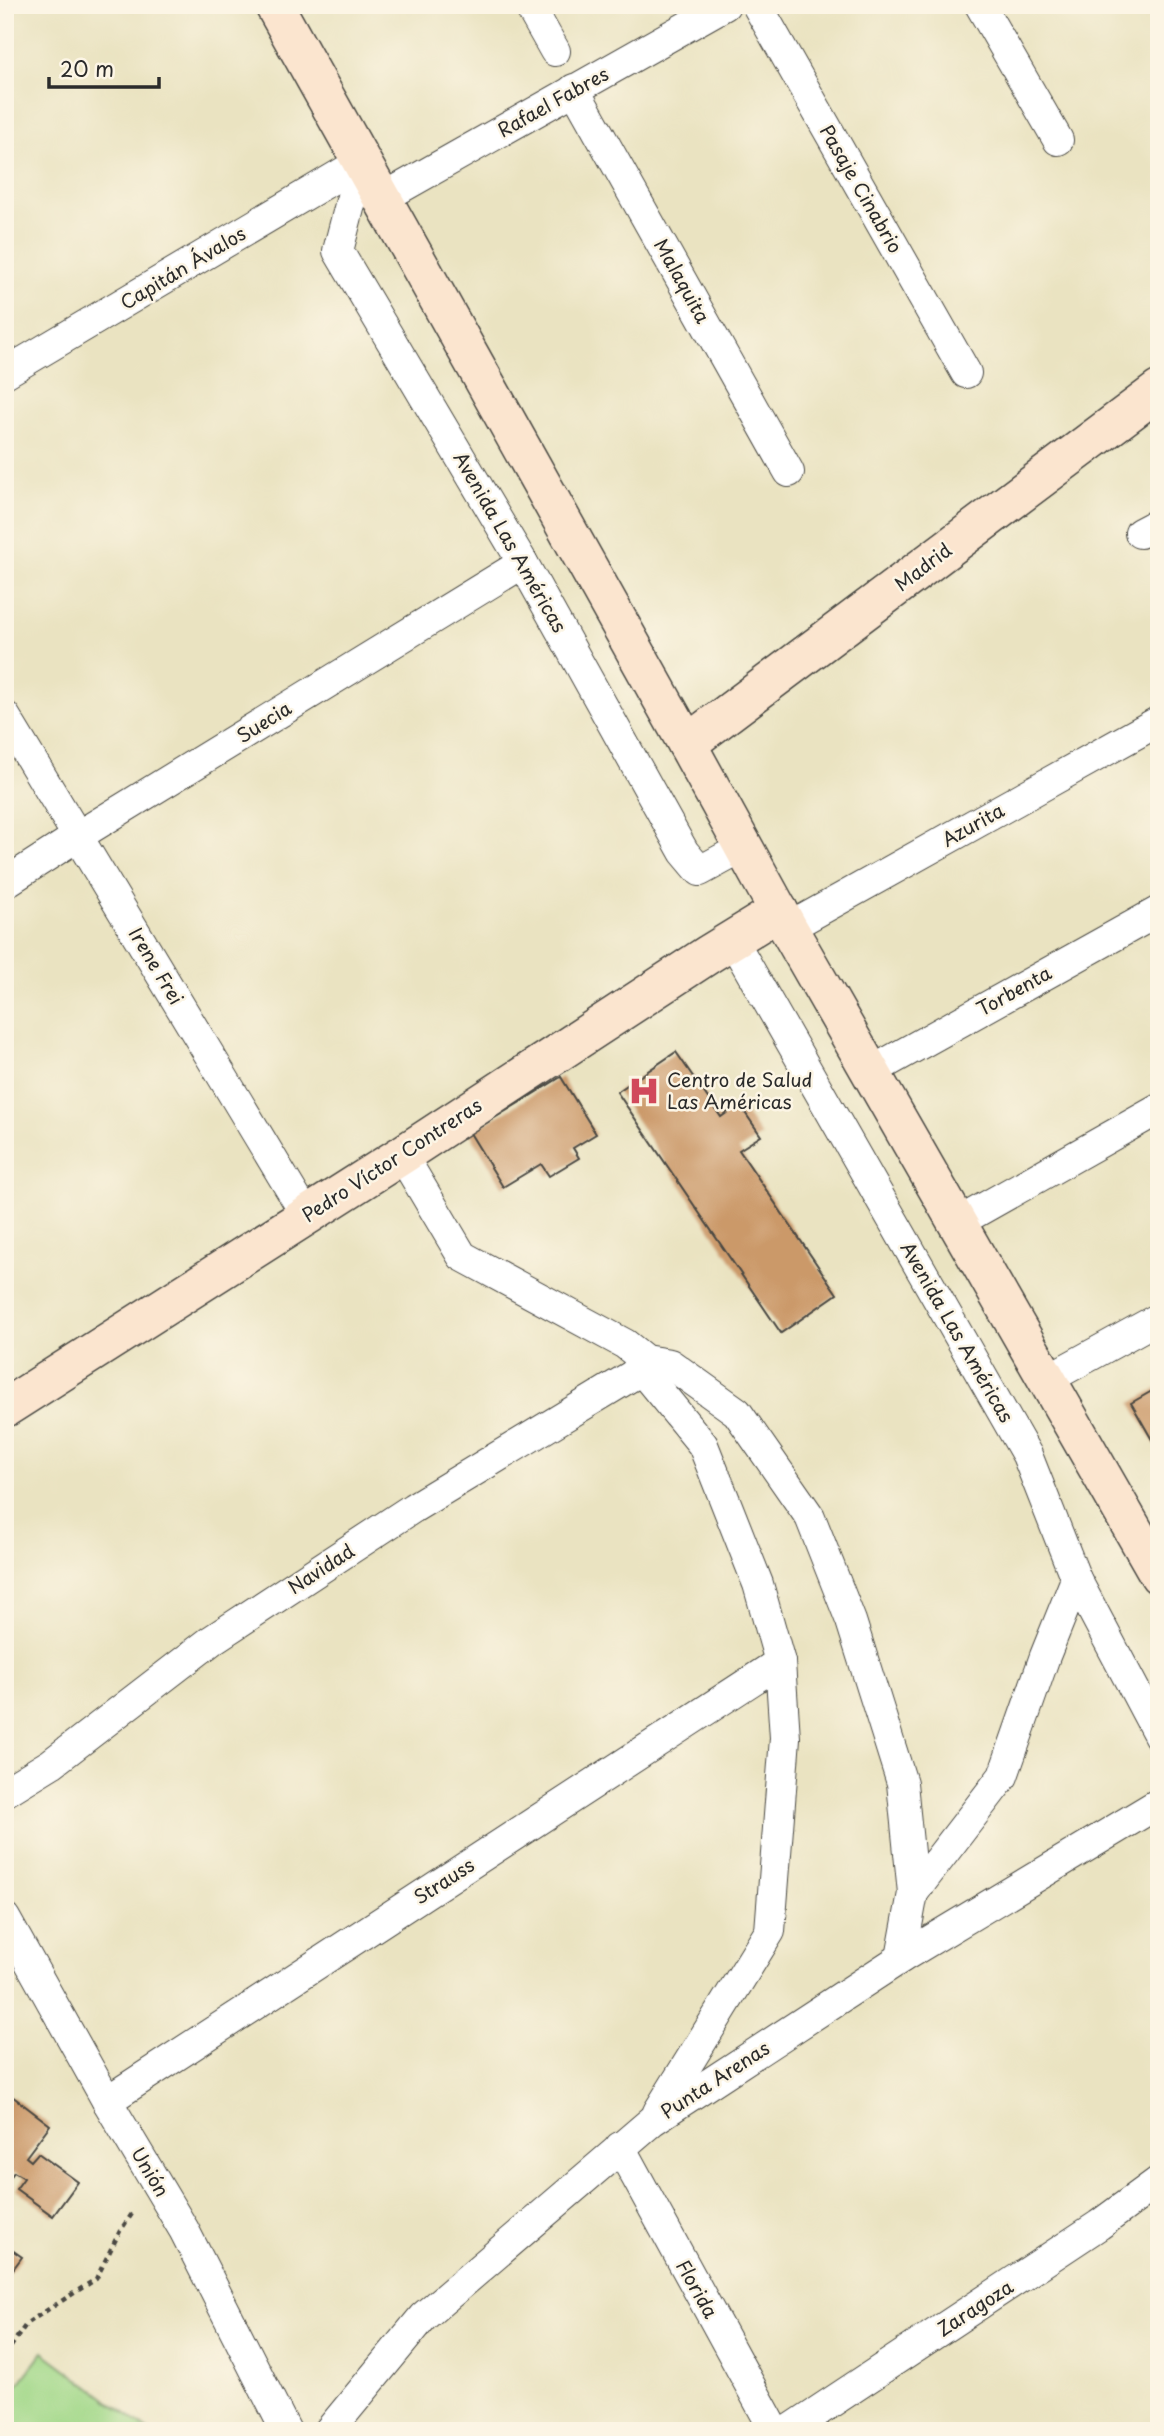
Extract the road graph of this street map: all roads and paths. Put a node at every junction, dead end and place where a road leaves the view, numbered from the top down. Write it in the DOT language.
graph roads {
  1 [pos="274,5"];
  2 [pos="529,5"];
  3 [pos="725,5"];
  4 [pos="757,5"];
  5 [pos="980,5"];
  6 [pos="676,18"];
  7 [pos="555,51"];
  8 [pos="574,89"];
  9 [pos="1058,140"];
  10 [pos="361,162"];
  11 [pos="381,199"];
  12 [pos="5,373"];
  13 [pos="966,373"];
  14 [pos="1159,390"];
  15 [pos="789,472"];
  16 [pos="523,563"];
  17 [pos="5,716"];
  18 [pos="1159,721"];
  19 [pos="687,744"];
  20 [pos="78,836"];
  21 [pos="744,847"];
  22 [pos="5,883"];
  23 [pos="1159,911"];
  24 [pos="783,920"];
  25 [pos="732,939"];
  26 [pos="870,1072"];
  27 [pos="1159,1109"];
  28 [pos="402,1155"];
  29 [pos="306,1215"];
  30 [pos="957,1223"];
  31 [pos="1159,1318"];
  32 [pos="645,1360"];
  33 [pos="1046,1380"];
  34 [pos="5,1408"];
  35 [pos="1159,1575"];
  36 [pos="1076,1579"];
  37 [pos="780,1662"];
  38 [pos="1159,1736"];
  39 [pos="5,1792"];
  40 [pos="1159,1803"];
  41 [pos="914,1893"];
  42 [pos="5,1918"];
  43 [pos="901,1958"];
  44 [pos="107,2101"];
  45 [pos="652,2121"];
  46 [pos="620,2147"];
  47 [pos="1159,2181"];
  48 [pos="155,2182"];
  49 [pos="5,2355"];
  50 [pos="286,2431"];
  51 [pos="329,2431"];
  52 [pos="775,2431"];
  53 [pos="788,2431"];
  1 -- 10 [label="street"];
  2 -- 7 [label="street"];
  3 -- 6 [label="street, Rafael Fabres"];
  4 -- 13 [label="street, Pasaje Cinabrio"];
  5 -- 9 [label="street"];
  6 -- 8 [label="street, Rafael Fabres"];
  8 -- 11 [label="street, Rafael Fabres"];
  8 -- 15 [label="street, Malaquita"];
  10 -- 11 [label="street"];
  10 -- 12 [label="street, Capitán Ávalos"];
  10 -- 16 [label="street, Avenida Las Américas"];
  11 -- 19 [label="street"];
  14 -- 19 [label="street, Madrid"];
  16 -- 20 [label="street, Suecia"];
  16 -- 21 [label="street, Avenida Las Américas"];
  17 -- 20 [label="street, Irene Frei"];
  18 -- 24 [label="street, Azurita"];
  19 -- 21 [label="street"];
  20 -- 22 [label="street, Suecia"];
  20 -- 29 [label="street, Irene Frei"];
  21 -- 24 [label="street"];
  23 -- 26 [label="street, Torbenta"];
  24 -- 25 [label="street, Pedro Víctor Contreras"];
  24 -- 26 [label="street"];
  25 -- 28 [label="street, Pedro Víctor Contreras"];
  25 -- 36 [label="street, Avenida Las Américas"];
  26 -- 30 [label="street"];
  27 -- 30 [label="street"];
  28 -- 29 [label="street, Pedro Víctor Contreras"];
  28 -- 32 [label="street"];
  29 -- 34 [label="street, Pedro Víctor Contreras"];
  30 -- 33 [label="street"];
  31 -- 33 [label="street"];
  32 -- 37 [label="street"];
  32 -- 39 [label="street, Navidad"];
  32 -- 41 [label="street"];
  33 -- 35 [label="street"];
  36 -- 38 [label="street, Avenida Las Américas"];
  36 -- 41 [label="street"];
  37 -- 44 [label="street, Strauss"];
  37 -- 45 [label="street"];
  40 -- 43 [label="street, Punta Arenas"];
  41 -- 43 [label="street"];
  42 -- 44 [label="street, Unión"];
  43 -- 45 [label="street, Punta Arenas"];
  44 -- 48 [label="street, Unión"];
  45 -- 46 [label="street, Punta Arenas"];
  46 -- 51 [label="street, Punta Arenas"];
  46 -- 52 [label="street, Florida"];
  47 -- 53 [label="street, Zaragoza"];
  48 -- 49 [label="path"];
  48 -- 50 [label="street, Unión"];
}
